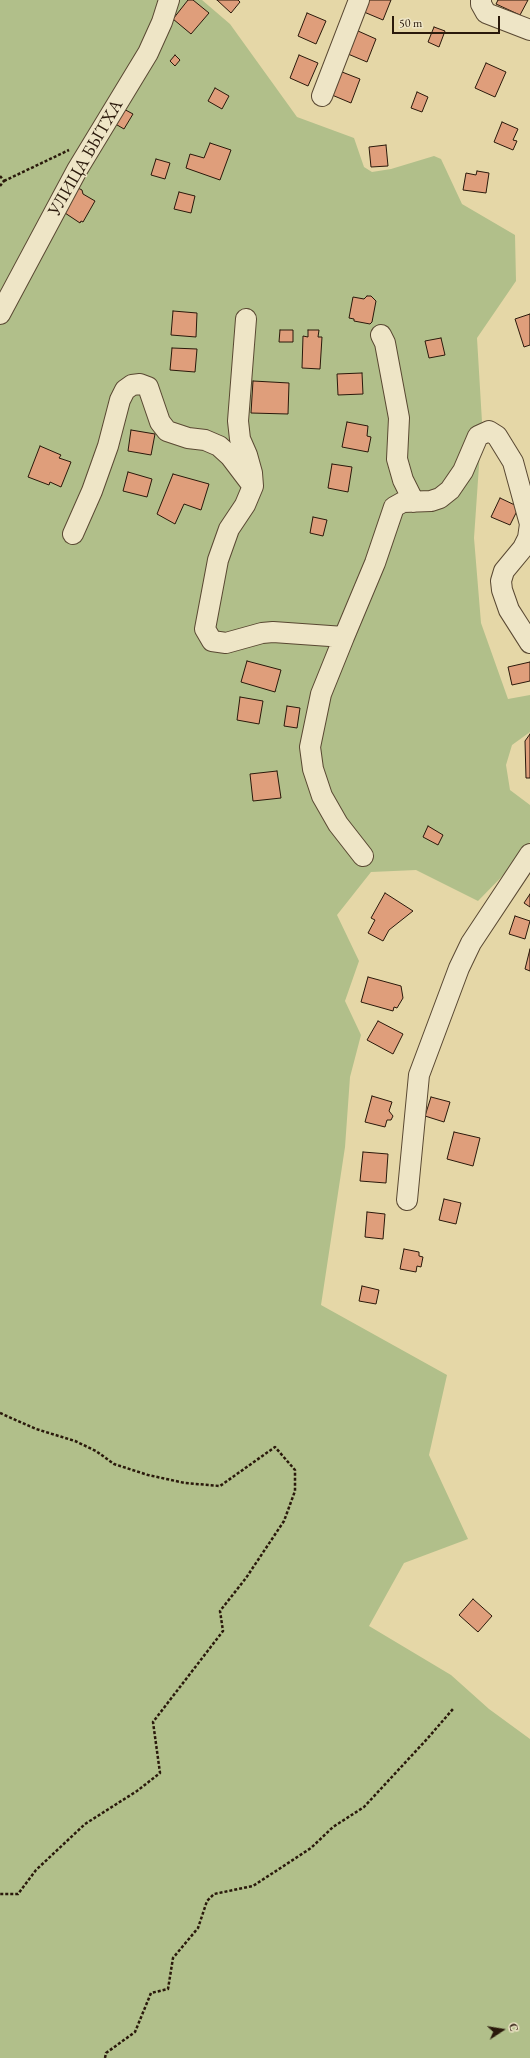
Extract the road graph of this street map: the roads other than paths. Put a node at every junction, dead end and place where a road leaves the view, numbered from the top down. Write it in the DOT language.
graph roads {
  1 [pos="169,0"];
  2 [pos="359,0"];
  3 [pos="481,0"];
  4 [pos="530,30"];
  5 [pos="322,96"];
  6 [pos="0,314"];
  7 [pos="246,319"];
  8 [pos="381,334"];
  9 [pos="252,486"];
  10 [pos="414,502"];
  11 [pos="73,534"];
  12 [pos="344,637"];
  13 [pos="530,643"];
  14 [pos="530,854"];
  15 [pos="364,856"];
  16 [pos="407,1200"];
  1 -- 6 [label="street, УЛИЦА БЫТХА"];
  2 -- 5 [label="street"];
  3 -- 4 [label="street"];
  7 -- 9 [label="street"];
  8 -- 10 [label="street"];
  9 -- 11 [label="street"];
  9 -- 12 [label="street"];
  10 -- 12 [label="street"];
  10 -- 13 [label="street"];
  12 -- 15 [label="street"];
  14 -- 16 [label="street"];
}
